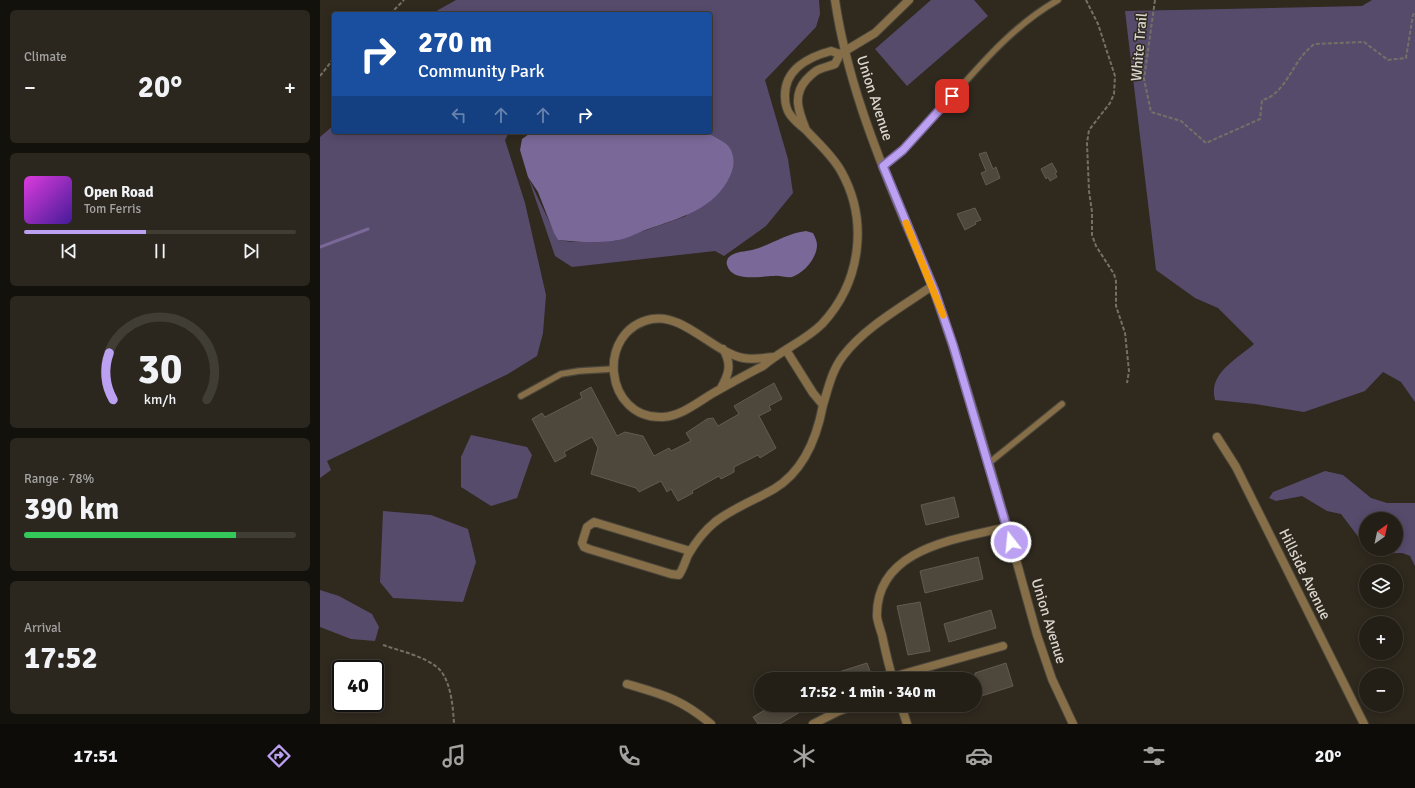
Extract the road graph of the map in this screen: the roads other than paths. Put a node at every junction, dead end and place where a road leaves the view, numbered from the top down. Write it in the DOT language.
graph roads {
  1 [pos="835,0"];
  2 [pos="909,0"];
  3 [pos="1058,0"];
  4 [pos="843,53"];
  5 [pos="806,130"];
  6 [pos="883,166"];
  7 [pos="932,286"];
  8 [pos="723,350"];
  9 [pos="786,350"];
  10 [pos="773,357"];
  11 [pos="613,370"];
  12 [pos="720,389"];
  13 [pos="521,396"];
  14 [pos="1062,404"];
  15 [pos="823,405"];
  16 [pos="1217,437"];
  17 [pos="989,463"];
  18 [pos="1007,527"];
  19 [pos="690,552"];
  20 [pos="1003,646"];
  21 [pos="891,672"];
  22 [pos="913,672"];
  23 [pos="627,684"];
  24 [pos="836,712"];
  25 [pos="903,712"];
  26 [pos="711,724"];
  27 [pos="813,724"];
  28 [pos="907,724"];
  29 [pos="1073,724"];
  30 [pos="1364,724"];
  1 -- 4 [label="street, Union Avenue"];
  2 -- 4 [label="street"];
  3 -- 6 [label="lane"];
  4 -- 5 [label="street"];
  4 -- 5 [label="street"];
  4 -- 6 [label="street, Union Avenue"];
  5 -- 9 [label="street"];
  6 -- 7 [label="street, Union Avenue"];
  7 -- 15 [label="street"];
  7 -- 17 [label="street, Union Avenue"];
  8 -- 10 [label="street"];
  8 -- 11 [label="street"];
  8 -- 12 [label="street"];
  9 -- 10 [label="street"];
  9 -- 15 [label="street"];
  10 -- 12 [label="street"];
  11 -- 12 [label="street"];
  11 -- 13 [label="lane"];
  14 -- 17 [label="lane"];
  15 -- 19 [label="street"];
  16 -- 30 [label="street, Hillside Avenue"];
  17 -- 18 [label="street, Union Avenue"];
  18 -- 21 [label="street"];
  18 -- 29 [label="street, Union Avenue"];
  19 -- 19 [label="street"];
  20 -- 22 [label="street"];
  23 -- 26 [label="street"];
  24 -- 27 [label="street"];
  25 -- 28 [label="street"];
}
